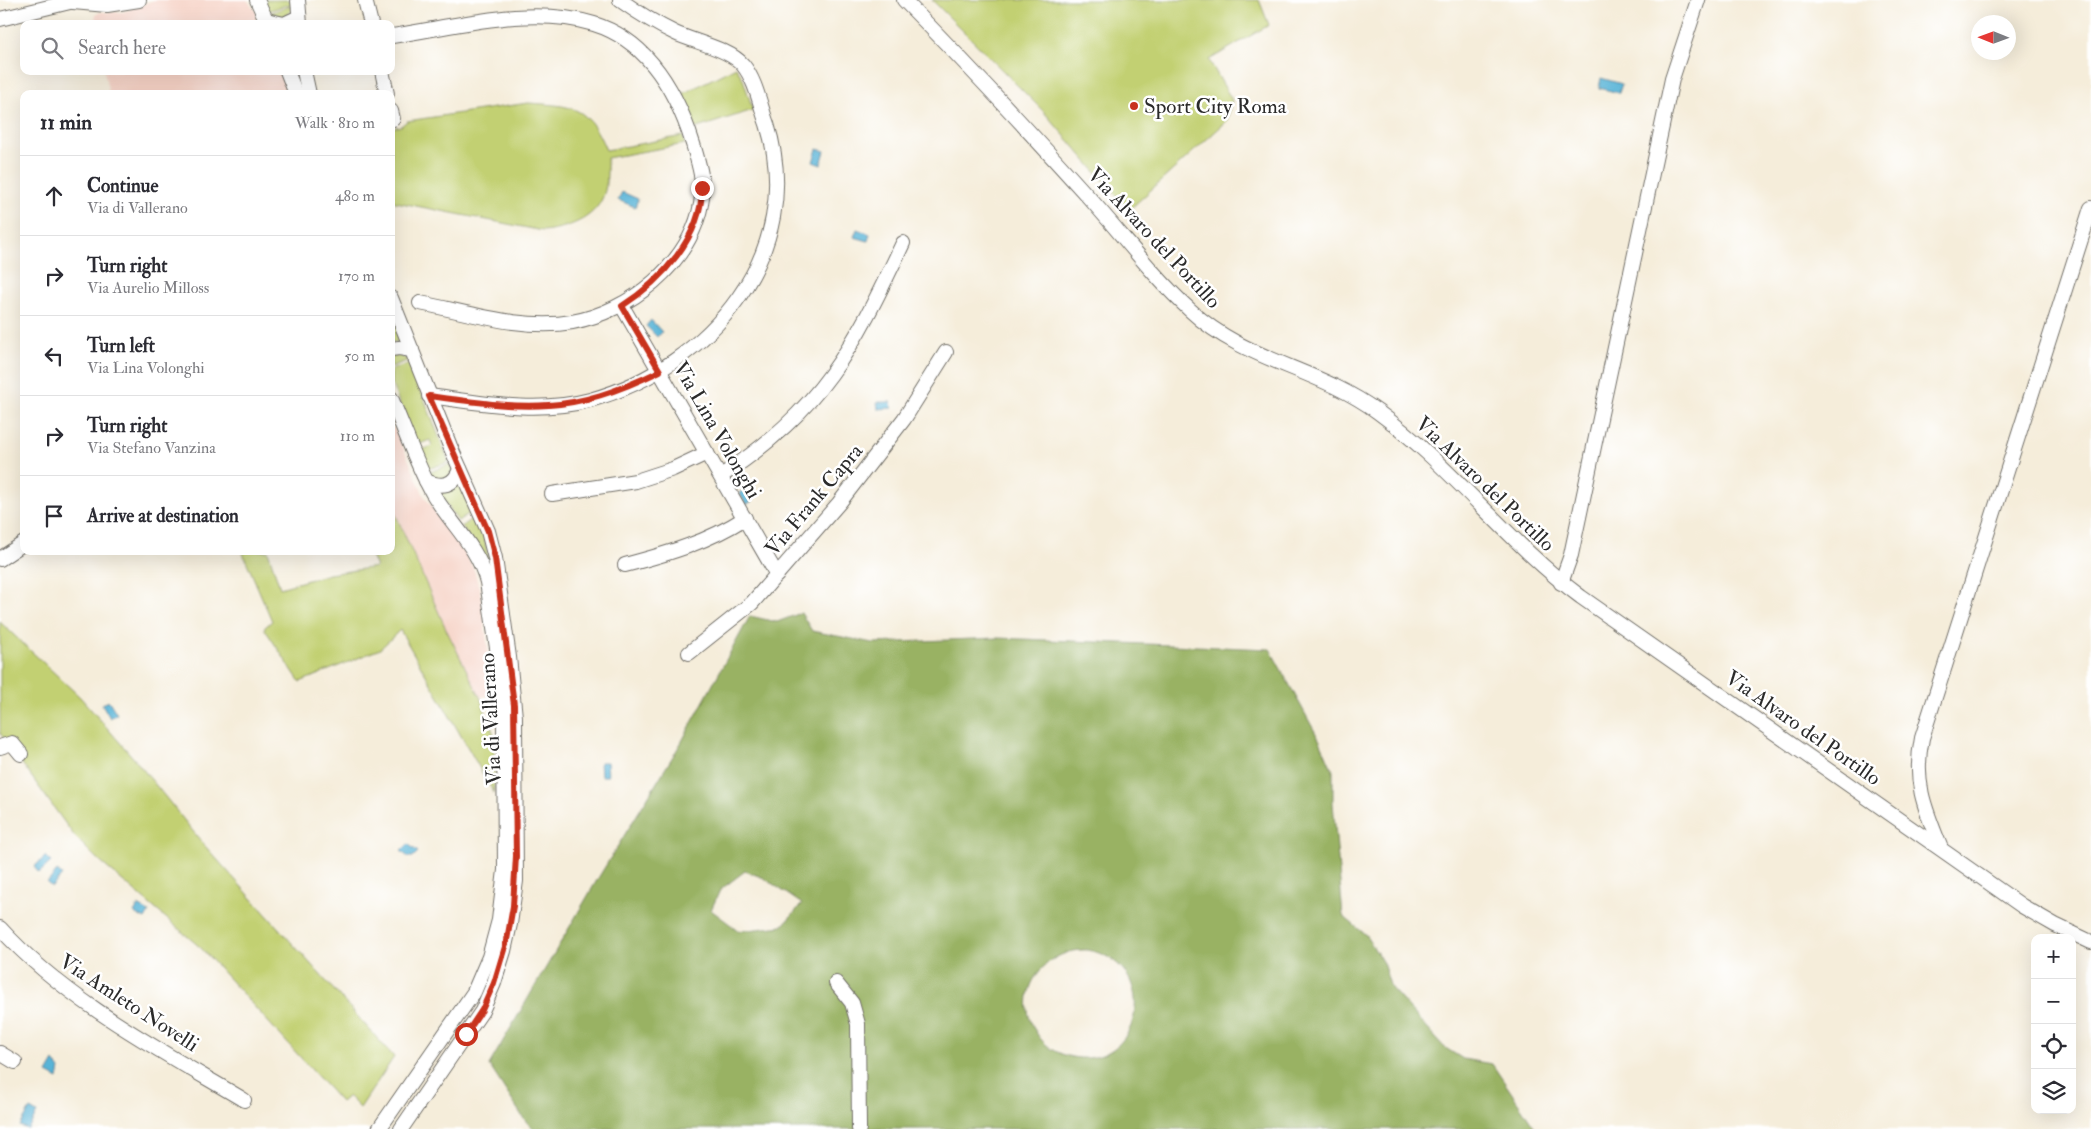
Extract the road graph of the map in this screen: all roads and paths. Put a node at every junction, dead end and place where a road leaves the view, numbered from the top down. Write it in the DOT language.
graph roads {
  1 [pos="139,0"];
  2 [pos="257,0"];
  3 [pos="298,0"];
  4 [pos="365,0"];
  5 [pos="620,0"];
  6 [pos="904,0"];
  7 [pos="1698,0"];
  8 [pos="76,1"];
  9 [pos="0,19"];
  10 [pos="266,20"];
  11 [pos="300,20"];
  12 [pos="370,20"];
  13 [pos="395,36"];
  14 [pos="289,75"];
  15 [pos="305,75"];
  16 [pos="383,75"];
  17 [pos="294,90"];
  18 [pos="308,90"];
  19 [pos="386,90"];
  20 [pos="2091,208"];
  21 [pos="903,243"];
  22 [pos="420,303"];
  23 [pos="622,306"];
  24 [pos="395,308"];
  25 [pos="395,348"];
  26 [pos="412,350"];
  27 [pos="946,352"];
  28 [pos="660,371"];
  29 [pos="429,396"];
  30 [pos="397,420"];
  31 [pos="706,453"];
  32 [pos="460,469"];
  33 [pos="721,476"];
  34 [pos="426,481"];
  35 [pos="552,494"];
  36 [pos="745,518"];
  37 [pos="20,546"];
  38 [pos="0,559"];
  39 [pos="625,565"];
  40 [pos="778,575"];
  41 [pos="1561,583"];
  42 [pos="689,653"];
  43 [pos="0,747"];
  44 [pos="21,754"];
  45 [pos="1940,846"];
  46 [pos="0,928"];
  47 [pos="2091,942"];
  48 [pos="836,983"];
  49 [pos="0,1053"];
  50 [pos="15,1062"];
  51 [pos="244,1100"];
  52 [pos="379,1129"];
  53 [pos="401,1129"];
  54 [pos="860,1129"];
  1 -- 8 [label="street"];
  2 -- 10 [label="street"];
  3 -- 11 [label="street"];
  4 -- 12 [label="street"];
  5 -- 28 [label="street"];
  6 -- 41 [label="street, Via Alvaro del Portillo"];
  7 -- 41 [label="street"];
  8 -- 9 [label="street"];
  13 -- 23 [label="street"];
  14 -- 17 [label="street"];
  15 -- 18 [label="street"];
  16 -- 19 [label="street"];
  20 -- 45 [label="street"];
  21 -- 33 [label="street"];
  22 -- 23 [label="street"];
  23 -- 28 [label="street, Via Lina Volonghi"];
  24 -- 26 [label="street, Via di Vallerano"];
  25 -- 26 [label="street"];
  26 -- 29 [label="street, Via di Vallerano"];
  27 -- 40 [label="street, Via Frank Capra"];
  28 -- 29 [label="street"];
  28 -- 31 [label="street, Via Lina Volonghi"];
  29 -- 32 [label="street, Via di Vallerano"];
  30 -- 34 [label="street, Via di Vallerano"];
  31 -- 33 [label="street, Via Lina Volonghi"];
  31 -- 35 [label="street"];
  32 -- 34 [label="street"];
  32 -- 53 [label="street, Via di Vallerano"];
  33 -- 36 [label="street, Via Lina Volonghi"];
  34 -- 52 [label="street, Via di Vallerano"];
  36 -- 39 [label="street"];
  36 -- 40 [label="street, Via Lina Volonghi"];
  37 -- 38 [label="street"];
  40 -- 42 [label="street, Via Frank Capra"];
  41 -- 45 [label="street, Via Alvaro del Portillo"];
  43 -- 44 [label="street"];
  45 -- 47 [label="street, Via Alvaro del Portillo"];
  46 -- 51 [label="street, Via Amleto Novelli"];
  48 -- 54 [label="street"];
  49 -- 50 [label="street"];
}
